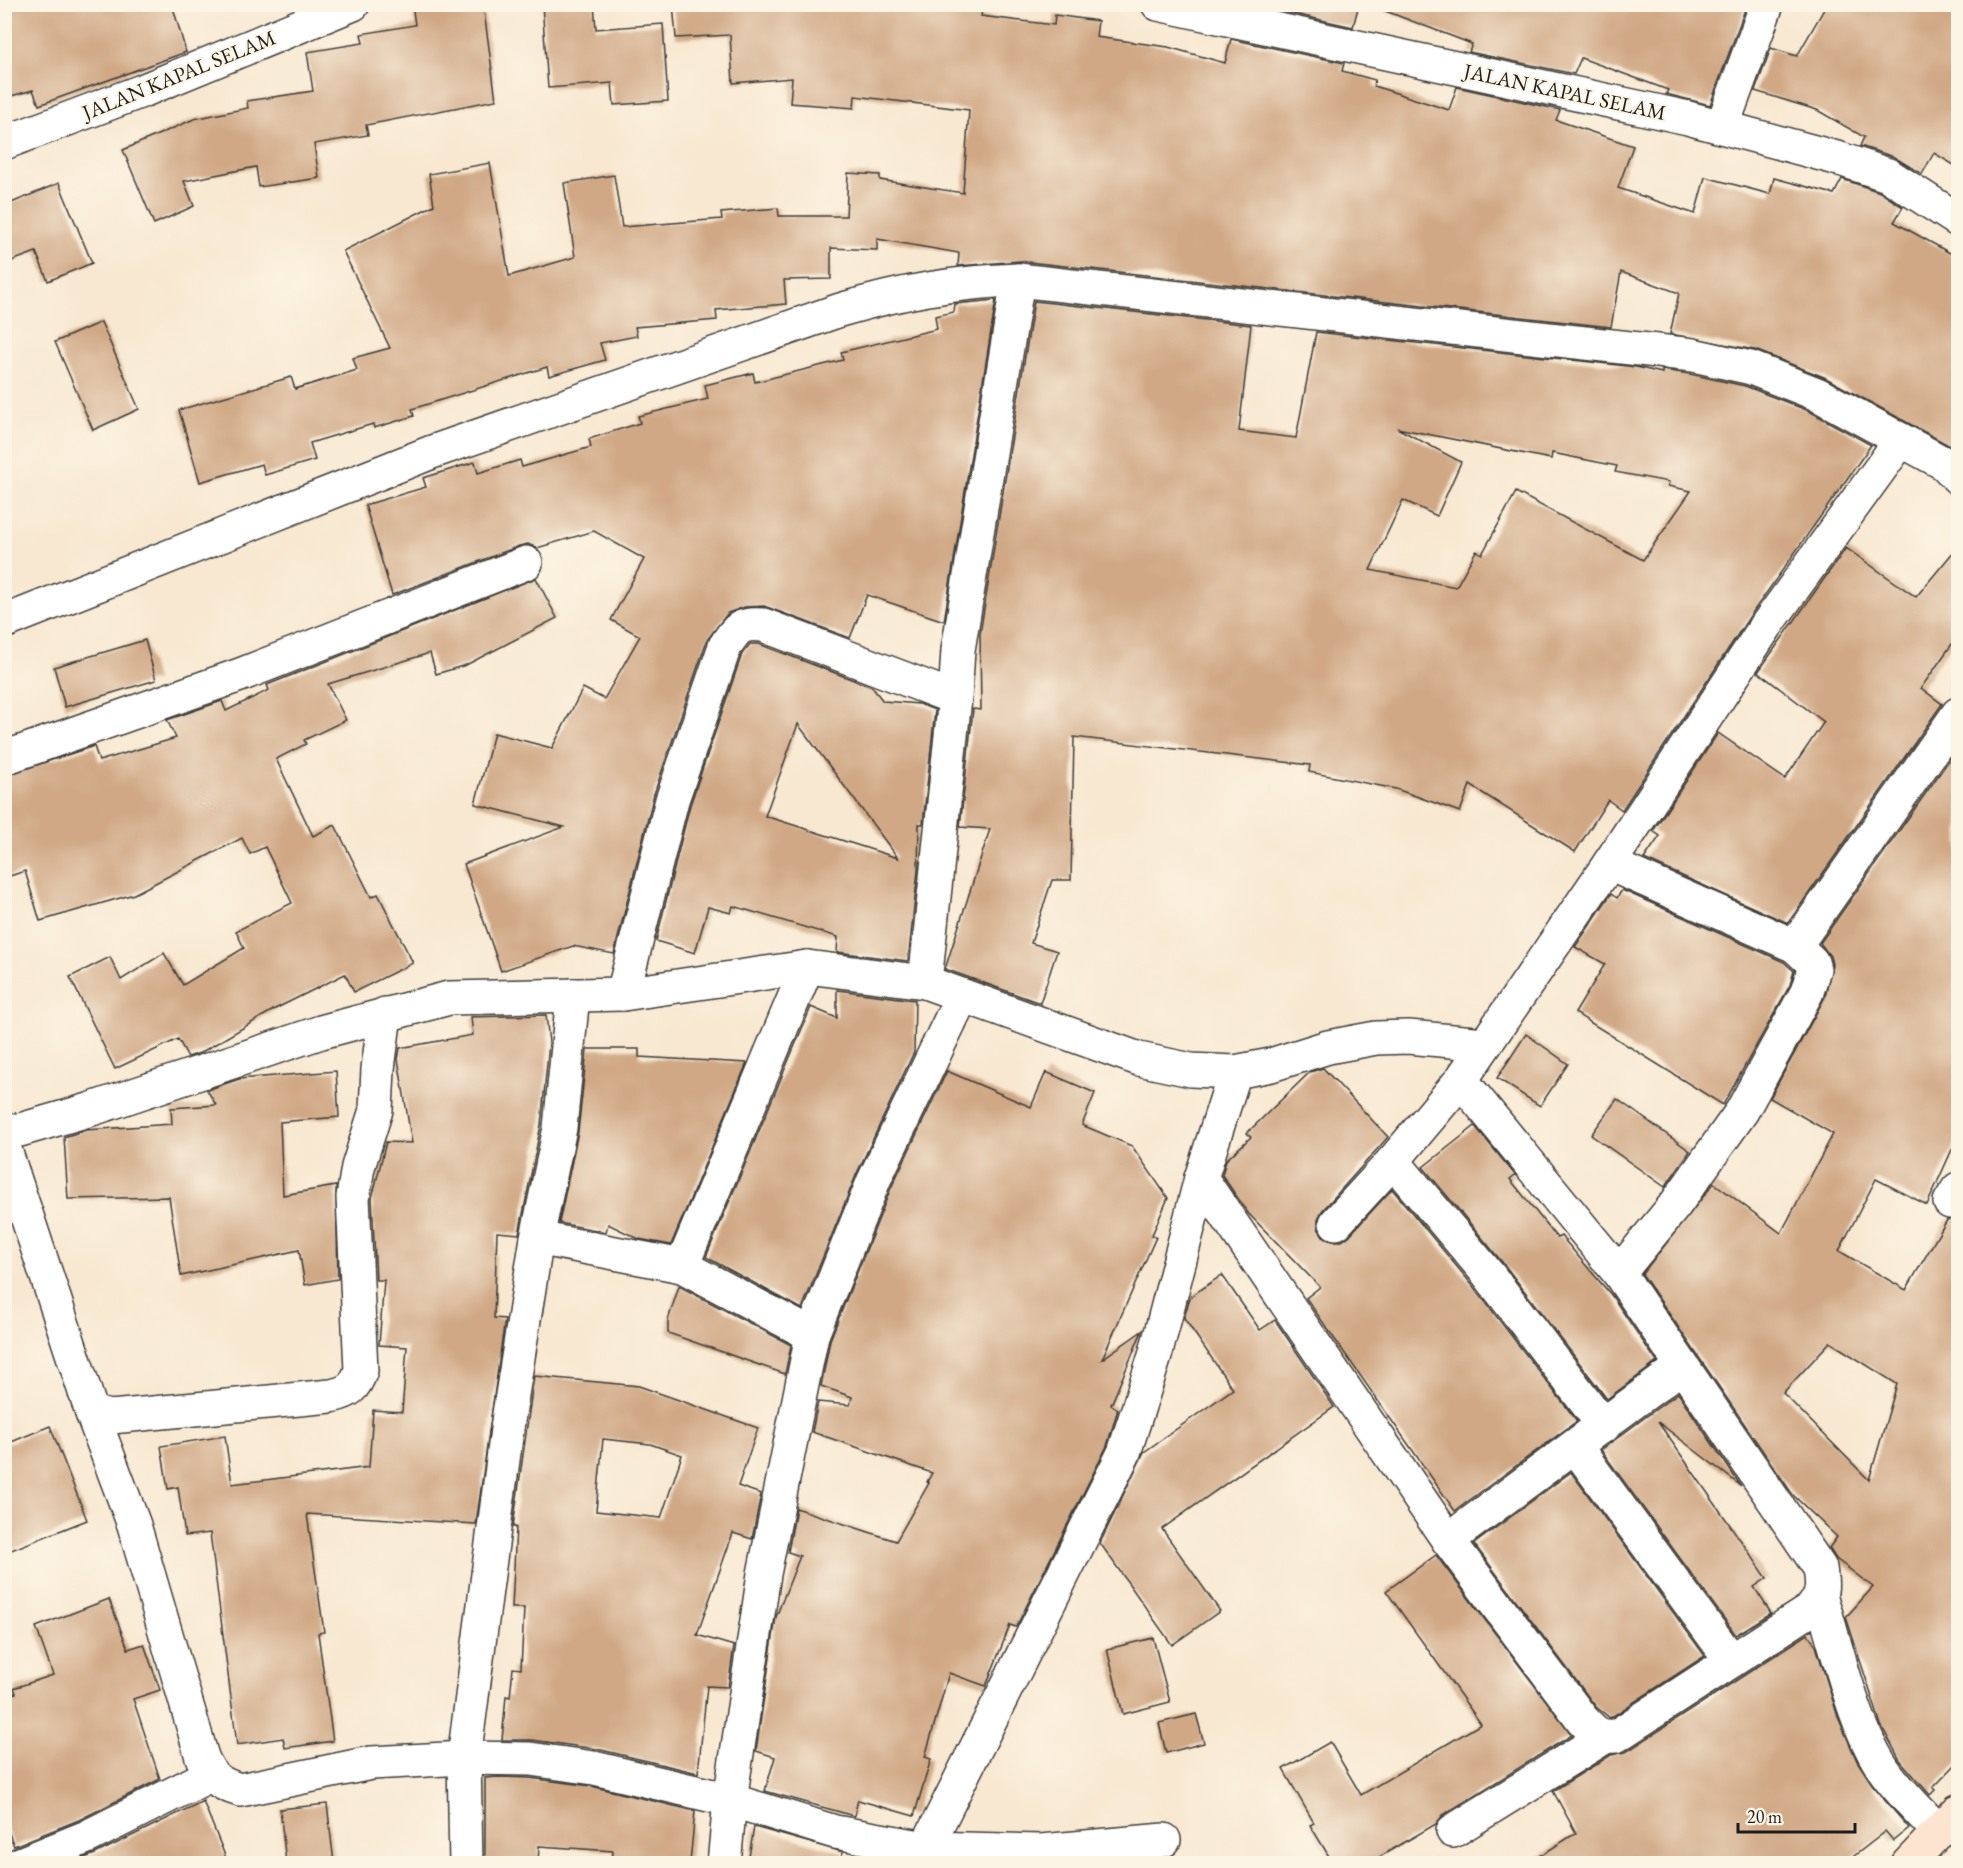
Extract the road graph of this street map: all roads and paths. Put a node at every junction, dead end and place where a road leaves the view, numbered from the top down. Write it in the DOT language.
graph roads {
  1 [pos="353,4"];
  2 [pos="1158,4"];
  3 [pos="1767,4"];
  4 [pos="1722,128"];
  5 [pos="4,143"];
  6 [pos="1959,220"];
  7 [pos="1018,280"];
  8 [pos="1901,440"];
  9 [pos="1954,461"];
  10 [pos="526,563"];
  11 [pos="4,622"];
  12 [pos="955,698"];
  13 [pos="1959,714"];
  14 [pos="4,758"];
  15 [pos="1609,864"];
  16 [pos="1795,946"];
  17 [pos="807,968"];
  18 [pos="925,982"];
  19 [pos="623,994"];
  20 [pos="573,995"];
  21 [pos="962,996"];
  22 [pos="385,1014"];
  23 [pos="1485,1044"];
  24 [pos="1235,1072"];
  25 [pos="1461,1080"];
  26 [pos="19,1132"];
  27 [pos="1393,1161"];
  28 [pos="1201,1178"];
  29 [pos="1336,1222"];
  30 [pos="537,1238"];
  31 [pos="682,1266"];
  32 [pos="1619,1273"];
  33 [pos="812,1335"];
  34 [pos="1682,1367"];
  35 [pos="112,1415"];
  36 [pos="1604,1426"];
  37 [pos="1575,1446"];
  38 [pos="1448,1540"];
  39 [pos="1821,1598"];
  40 [pos="1731,1660"];
  41 [pos="1603,1737"];
  42 [pos="464,1758"];
  43 [pos="210,1774"];
  44 [pos="730,1800"];
  45 [pos="1949,1822"];
  46 [pos="1453,1831"];
  47 [pos="1164,1840"];
  48 [pos="926,1848"];
  49 [pos="20,1863"];
  50 [pos="466,1863"];
  51 [pos="724,1863"];
  52 [pos="1908,1863"];
  1 -- 5 [label="street, JALAN KAPAL SELAM"];
  2 -- 4 [label="street, JALAN KAPAL SELAM"];
  3 -- 4 [label="street"];
  4 -- 6 [label="street, JALAN KAPAL SELAM"];
  7 -- 8 [label="street"];
  7 -- 11 [label="street"];
  7 -- 12 [label="street"];
  8 -- 9 [label="street"];
  8 -- 15 [label="street"];
  10 -- 14 [label="street"];
  12 -- 18 [label="street"];
  12 -- 19 [label="street"];
  13 -- 16 [label="street"];
  15 -- 16 [label="street"];
  15 -- 23 [label="street"];
  16 -- 32 [label="street"];
  17 -- 18 [label="street"];
  17 -- 19 [label="street"];
  17 -- 31 [label="street"];
  18 -- 21 [label="street"];
  19 -- 20 [label="street"];
  20 -- 22 [label="street"];
  20 -- 30 [label="street"];
  21 -- 24 [label="street"];
  21 -- 33 [label="street"];
  22 -- 26 [label="street"];
  22 -- 35 [label="street"];
  23 -- 24 [label="street"];
  23 -- 25 [label="street"];
  24 -- 28 [label="street"];
  25 -- 27 [label="street"];
  25 -- 32 [label="street"];
  26 -- 35 [label="street"];
  27 -- 29 [label="street"];
  27 -- 36 [label="street"];
  28 -- 38 [label="street"];
  28 -- 48 [label="street"];
  30 -- 31 [label="street"];
  30 -- 42 [label="street"];
  31 -- 33 [label="street"];
  32 -- 34 [label="street"];
  33 -- 44 [label="street"];
  34 -- 36 [label="street"];
  34 -- 39 [label="street"];
  35 -- 43 [label="street"];
  36 -- 37 [label="street"];
  37 -- 38 [label="street"];
  37 -- 40 [label="street"];
  38 -- 41 [label="street"];
  39 -- 40 [label="street"];
  39 -- 45 [label="street"];
  40 -- 41 [label="street"];
  41 -- 46 [label="street"];
  42 -- 43 [label="street"];
  42 -- 44 [label="street"];
  42 -- 50 [label="street"];
  43 -- 49 [label="street"];
  44 -- 48 [label="street"];
  44 -- 51 [label="street"];
  45 -- 52 [label="street"];
  47 -- 48 [label="street"];
}
